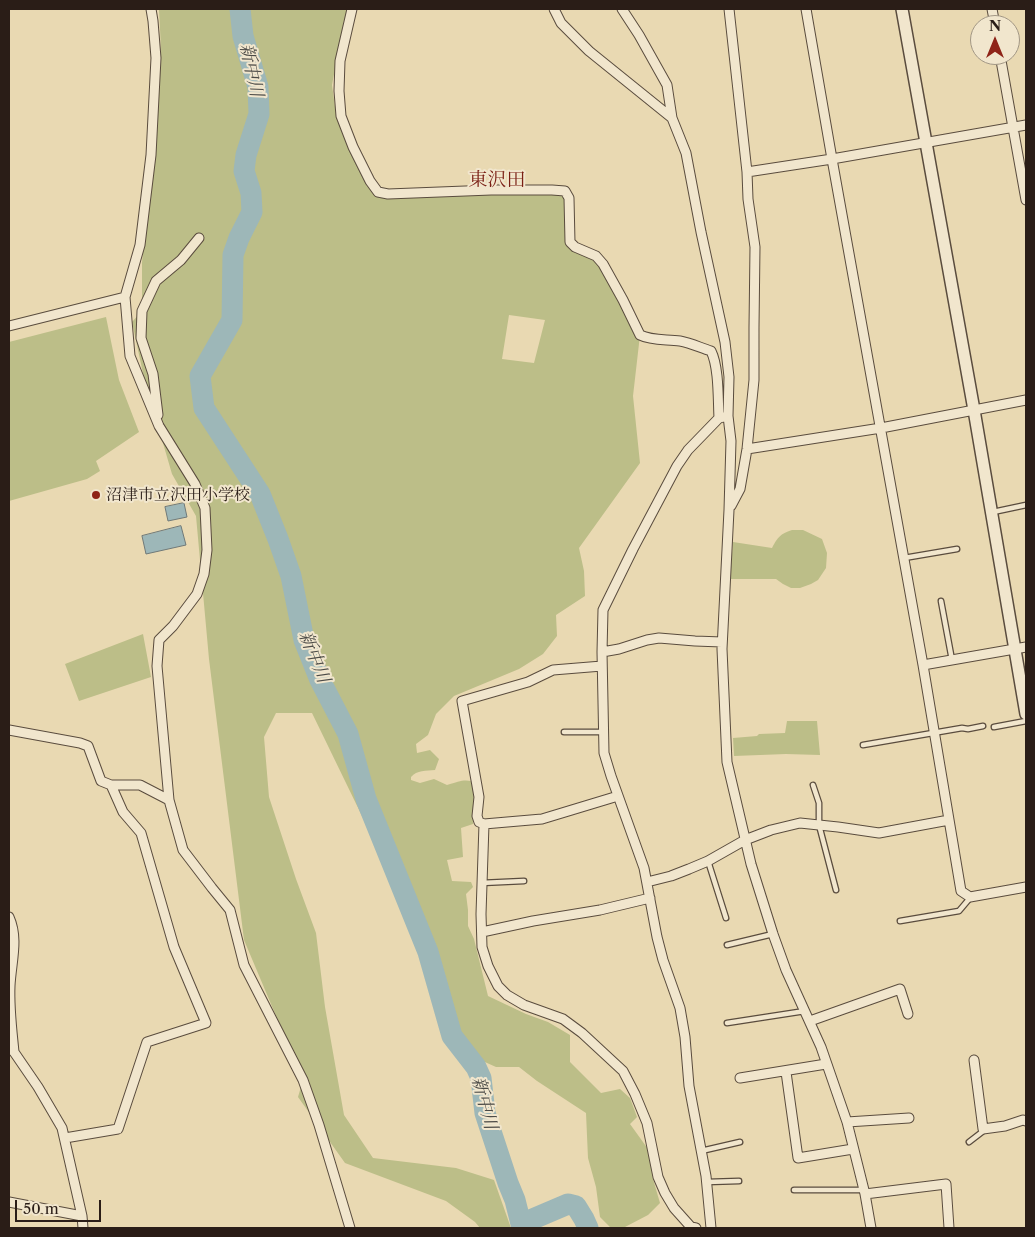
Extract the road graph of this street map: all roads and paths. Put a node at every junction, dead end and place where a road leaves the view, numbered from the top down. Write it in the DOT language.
graph roads {
  1 [pos="151,9"];
  2 [pos="352,9"];
  3 [pos="554,9"];
  4 [pos="622,9"];
  5 [pos="729,9"];
  6 [pos="806,9"];
  7 [pos="902,9"];
  8 [pos="1002,65"];
  9 [pos="672,118"];
  10 [pos="1026,124"];
  11 [pos="1013,127"];
  12 [pos="926,142"];
  13 [pos="832,159"];
  14 [pos="747,172"];
  15 [pos="1026,200"];
  16 [pos="200,238"];
  17 [pos="125,296"];
  18 [pos="9,326"];
  19 [pos="1026,400"];
  20 [pos="974,410"];
  21 [pos="724,417"];
  22 [pos="159,426"];
  23 [pos="881,428"];
  24 [pos="747,449"];
  25 [pos="1026,505"];
  26 [pos="729,510"];
  27 [pos="992,512"];
  28 [pos="957,549"];
  29 [pos="904,558"];
  30 [pos="941,602"];
  31 [pos="722,642"];
  32 [pos="1021,648"];
  33 [pos="602,652"];
  34 [pos="952,660"];
  35 [pos="923,665"];
  36 [pos="602,666"];
  37 [pos="1026,714"];
  38 [pos="1026,721"];
  39 [pos="983,726"];
  40 [pos="994,727"];
  41 [pos="9,730"];
  42 [pos="564,732"];
  43 [pos="604,732"];
  44 [pos="934,734"];
  45 [pos="863,745"];
  46 [pos="111,785"];
  47 [pos="813,785"];
  48 [pos="618,796"];
  49 [pos="169,800"];
  50 [pos="949,820"];
  51 [pos="484,824"];
  52 [pos="819,825"];
  53 [pos="745,840"];
  54 [pos="708,861"];
  55 [pos="524,881"];
  56 [pos="647,882"];
  57 [pos="482,883"];
  58 [pos="1026,887"];
  59 [pos="836,890"];
  60 [pos="971,896"];
  61 [pos="650,898"];
  62 [pos="9,917"];
  63 [pos="726,918"];
  64 [pos="900,921"];
  65 [pos="482,932"];
  66 [pos="773,934"];
  67 [pos="727,944"];
  68 [pos="806,1011"];
  69 [pos="908,1014"];
  70 [pos="810,1021"];
  71 [pos="727,1023"];
  72 [pos="11,1050"];
  73 [pos="974,1060"];
  74 [pos="826,1064"];
  75 [pos="786,1072"];
  76 [pos="740,1078"];
  77 [pos="909,1118"];
  78 [pos="1026,1121"];
  79 [pos="847,1122"];
  80 [pos="983,1129"];
  81 [pos="64,1138"];
  82 [pos="740,1142"];
  83 [pos="969,1142"];
  84 [pos="853,1149"];
  85 [pos="701,1151"];
  86 [pos="739,1181"];
  87 [pos="707,1182"];
  88 [pos="794,1190"];
  89 [pos="864,1192"];
  90 [pos="9,1202"];
  91 [pos="82,1216"];
  92 [pos="82,1228"];
  93 [pos="350,1228"];
  94 [pos="696,1228"];
  95 [pos="710,1228"];
  96 [pos="871,1228"];
  97 [pos="949,1228"];
  1 -- 17 [label="street"];
  2 -- 21 [label="street"];
  3 -- 9 [label="street"];
  4 -- 9 [label="street"];
  5 -- 14 [label="street"];
  6 -- 13 [label="street"];
  7 -- 12 [label="street"];
  8 -- 11 [label="street"];
  9 -- 21 [label="street"];
  10 -- 11 [label="street"];
  11 -- 12 [label="street"];
  11 -- 15 [label="street"];
  12 -- 13 [label="street"];
  12 -- 20 [label="street"];
  13 -- 14 [label="street"];
  13 -- 23 [label="street"];
  14 -- 24 [label="street"];
  16 -- 22 [label="street"];
  17 -- 18 [label="street"];
  17 -- 22 [label="street"];
  19 -- 20 [label="street"];
  20 -- 23 [label="street"];
  20 -- 27 [label="street"];
  21 -- 26 [label="street"];
  21 -- 33 [label="street"];
  22 -- 49 [label="street"];
  23 -- 24 [label="street"];
  23 -- 29 [label="street"];
  24 -- 26 [label="street"];
  25 -- 27 [label="lane"];
  26 -- 31 [label="street"];
  27 -- 32 [label="street"];
  28 -- 29 [label="lane"];
  29 -- 35 [label="street"];
  30 -- 34 [label="lane"];
  31 -- 33 [label="street"];
  31 -- 53 [label="street"];
  32 -- 34 [label="street"];
  32 -- 37 [label="street"];
  33 -- 36 [label="street"];
  34 -- 35 [label="street"];
  35 -- 44 [label="street"];
  36 -- 43 [label="street"];
  36 -- 51 [label="street"];
  38 -- 40 [label="lane"];
  39 -- 44 [label="lane"];
  41 -- 46 [label="street"];
  42 -- 43 [label="lane"];
  43 -- 48 [label="street"];
  44 -- 45 [label="lane"];
  44 -- 50 [label="street"];
  46 -- 49 [label="street"];
  46 -- 81 [label="street"];
  47 -- 52 [label="lane"];
  48 -- 51 [label="street"];
  48 -- 56 [label="street"];
  49 -- 93 [label="street"];
  50 -- 52 [label="street"];
  50 -- 60 [label="street"];
  51 -- 57 [label="street"];
  52 -- 53 [label="street"];
  52 -- 59 [label="lane"];
  53 -- 54 [label="street"];
  53 -- 66 [label="street"];
  54 -- 56 [label="street"];
  54 -- 63 [label="lane"];
  55 -- 57 [label="lane"];
  56 -- 61 [label="street"];
  57 -- 65 [label="street"];
  58 -- 60 [label="street"];
  60 -- 64 [label="lane"];
  61 -- 65 [label="street"];
  61 -- 85 [label="street"];
  62 -- 72 [label="street"];
  65 -- 94 [label="street"];
  66 -- 67 [label="lane"];
  66 -- 68 [label="street"];
  68 -- 70 [label="street"];
  68 -- 71 [label="lane"];
  69 -- 70 [label="street"];
  70 -- 74 [label="street"];
  72 -- 81 [label="street"];
  73 -- 80 [label="street"];
  74 -- 75 [label="street"];
  74 -- 79 [label="street"];
  75 -- 76 [label="street"];
  75 -- 84 [label="street"];
  77 -- 79 [label="street"];
  78 -- 80 [label="street"];
  79 -- 84 [label="street"];
  80 -- 83 [label="lane"];
  81 -- 91 [label="street"];
  82 -- 85 [label="lane"];
  84 -- 89 [label="street"];
  85 -- 87 [label="street"];
  86 -- 87 [label="lane"];
  87 -- 95 [label="street"];
  88 -- 89 [label="lane"];
  89 -- 96 [label="street"];
  89 -- 97 [label="street"];
  90 -- 91 [label="street"];
  91 -- 92 [label="street"];
}
